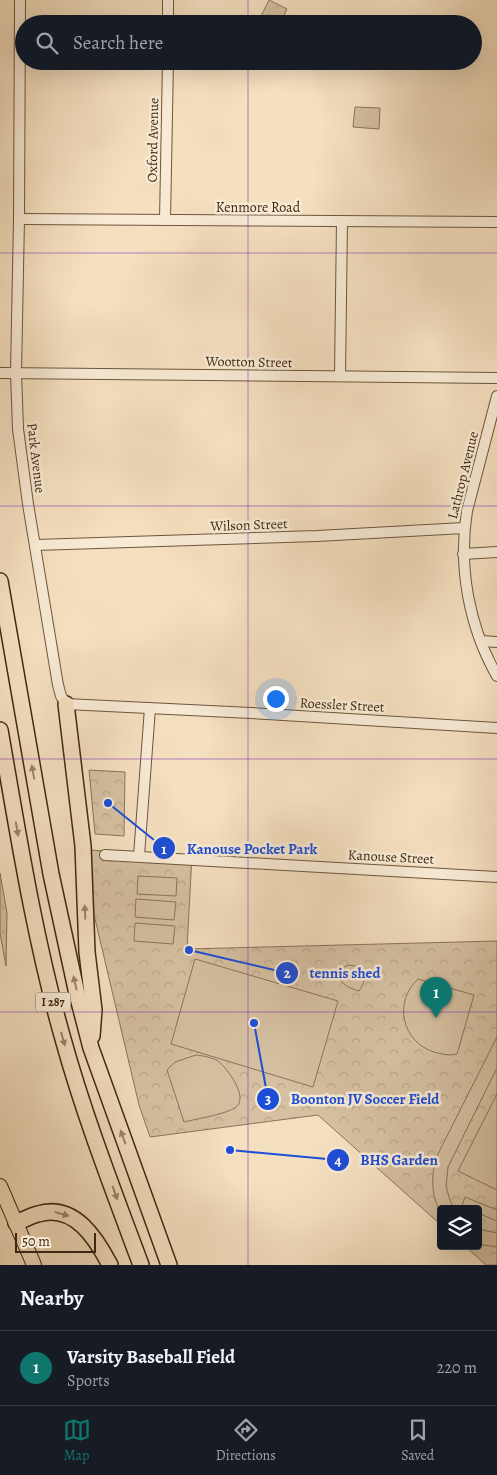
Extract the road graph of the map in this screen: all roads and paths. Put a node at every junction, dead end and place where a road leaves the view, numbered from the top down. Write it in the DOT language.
graph roads {
  1 [pos="20,0"];
  2 [pos="168,0"];
  3 [pos="20,15"];
  4 [pos="168,15"];
  5 [pos="20,70"];
  6 [pos="168,70"];
  7 [pos="19,219"];
  8 [pos="165,220"];
  9 [pos="342,221"];
  10 [pos="497,222"];
  11 [pos="0,373"];
  12 [pos="16,373"];
  13 [pos="340,376"];
  14 [pos="497,378"];
  15 [pos="497,396"];
  16 [pos="464,528"];
  17 [pos="35,545"];
  18 [pos="497,552"];
  19 [pos="463,554"];
  20 [pos="0,581"];
  21 [pos="481,641"];
  22 [pos="497,642"];
  23 [pos="497,676"];
  24 [pos="66,704"];
  25 [pos="150,708"];
  26 [pos="497,728"];
  27 [pos="0,730"];
  28 [pos="105,855"];
  29 [pos="139,856"];
  30 [pos="497,877"];
  31 [pos="91,1048"];
  32 [pos="0,1186"];
  33 [pos="16,1223"];
  34 [pos="34,1265"];
  35 [pos="110,1265"];
  36 [pos="140,1265"];
  37 [pos="169,1265"];
  1 -- 3 [label="street, Park Avenue"];
  2 -- 4 [label="street"];
  5 -- 7 [label="street, Park Avenue"];
  6 -- 8 [label="street, Oxford Avenue"];
  7 -- 8 [label="street, Kenmore Road"];
  7 -- 12 [label="street, Park Avenue"];
  8 -- 9 [label="street, Kenmore Road"];
  9 -- 10 [label="street, Kenmore Road"];
  9 -- 13 [label="street"];
  11 -- 12 [label="street, Wootton Street"];
  12 -- 13 [label="street, Wootton Street"];
  12 -- 17 [label="street, Park Avenue"];
  13 -- 14 [label="street, Wootton Street"];
  15 -- 16 [label="street, Lathrop Avenue"];
  16 -- 17 [label="street, Wilson Street"];
  16 -- 19 [label="street, Lathrop Avenue"];
  17 -- 24 [label="street, Park Avenue"];
  18 -- 19 [label="street"];
  19 -- 21 [label="street, Lathrop Avenue"];
  31 -- 20 [label="highway, I 287, one-way"];
  21 -- 22 [label="street"];
  21 -- 23 [label="street, Lathrop Avenue"];
  24 -- 25 [label="street, Roessler Street"];
  31 -- 24 [label="highway, one-way"];
  25 -- 26 [label="street, Roessler Street"];
  25 -- 29 [label="street"];
  27 -- 36 [label="highway, I 287, one-way"];
  28 -- 29 [label="street, Kanouse Street"];
  29 -- 30 [label="street, Kanouse Street"];
  37 -- 31 [label="highway, I 287, one-way"];
  32 -- 33 [label="main road"];
  33 -- 34 [label="main road"];
  33 -- 35 [label="highway, one-way"];
}
